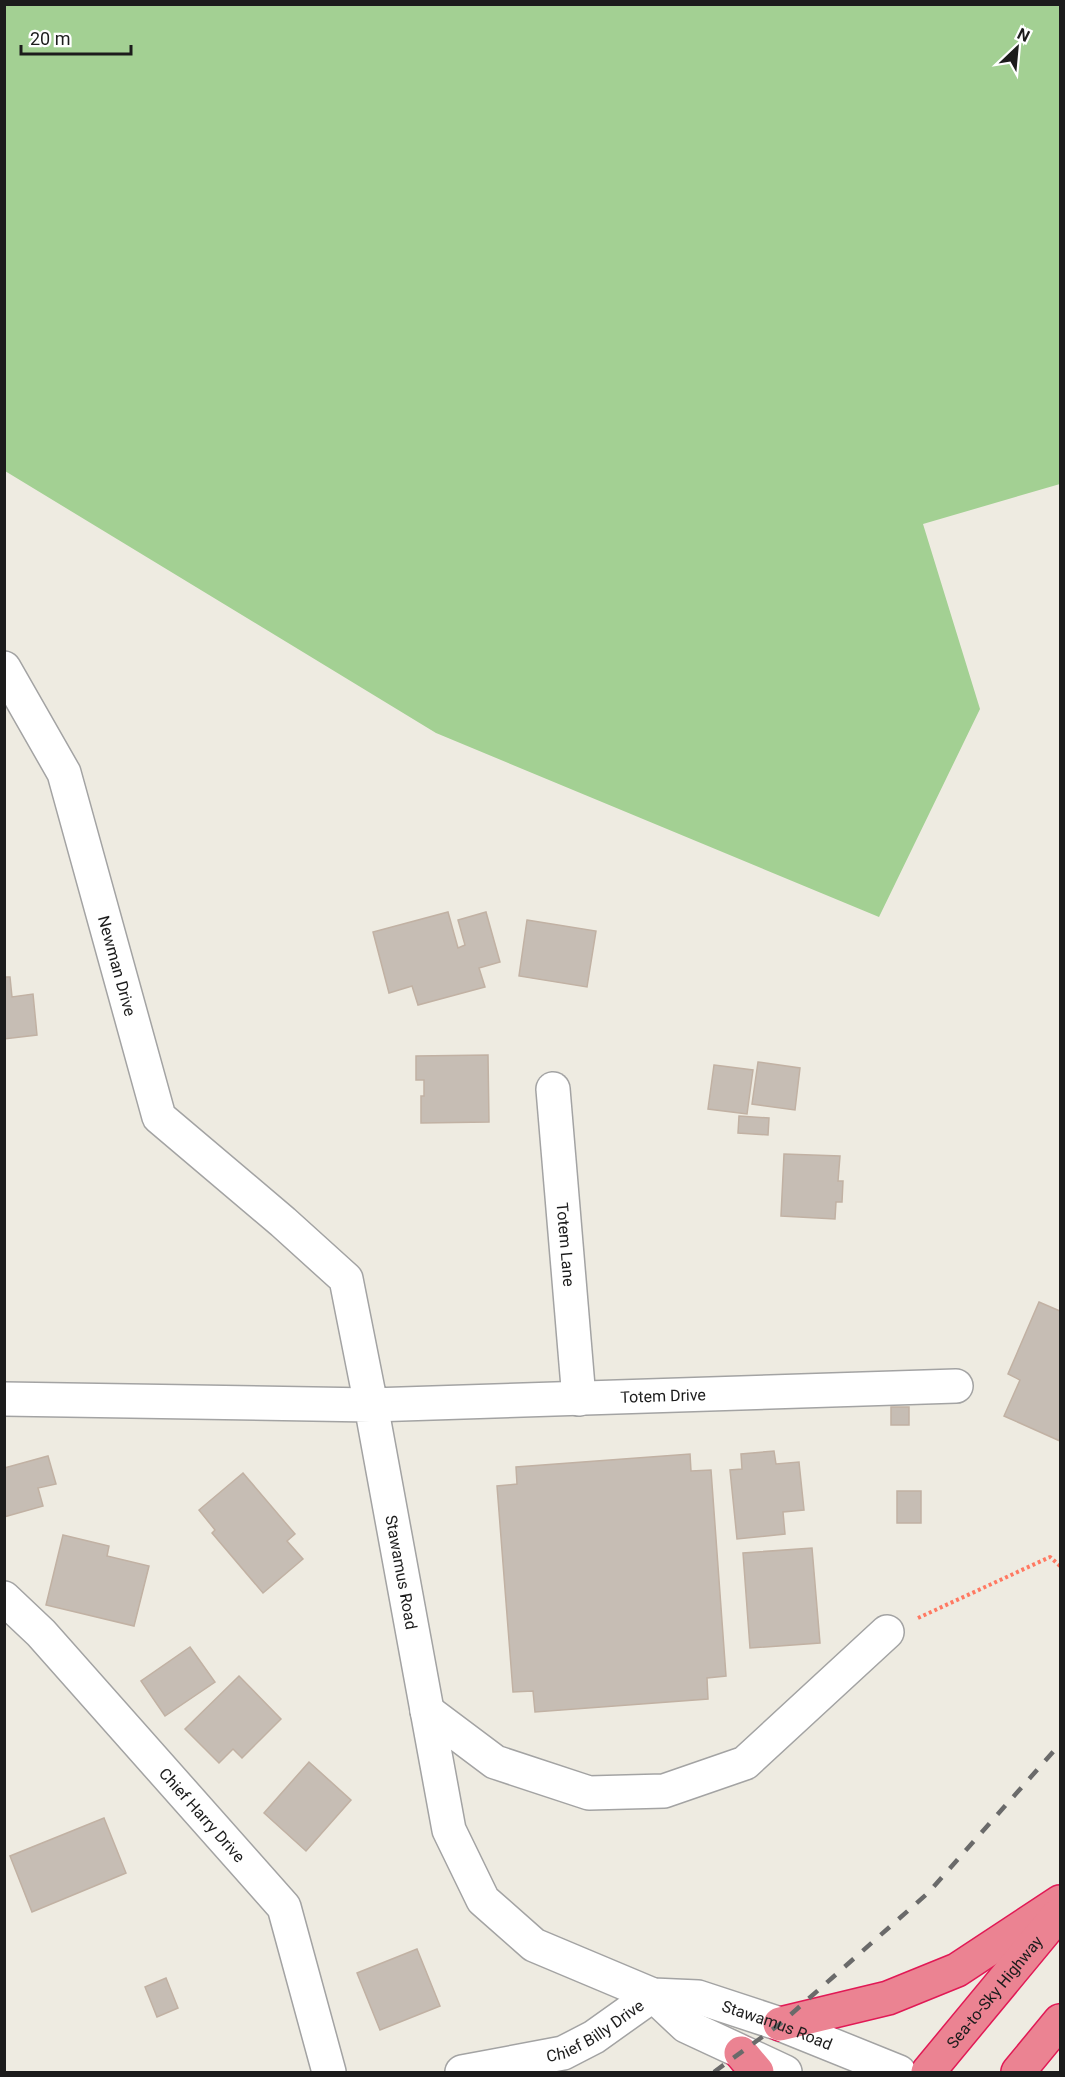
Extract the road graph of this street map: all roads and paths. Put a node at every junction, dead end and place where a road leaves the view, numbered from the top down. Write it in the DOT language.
graph roads {
  1 [pos="4,668"];
  2 [pos="553,1089"];
  3 [pos="956,1386"];
  4 [pos="4,1399"];
  5 [pos="579,1399"];
  6 [pos="371,1405"];
  7 [pos="1060,1566"];
  8 [pos="4,1598"];
  9 [pos="887,1632"];
  10 [pos="427,1711"];
  11 [pos="1060,1902"];
  12 [pos="1060,1912"];
  13 [pos="653,1995"];
  14 [pos="1060,2021"];
  15 [pos="780,2024"];
  16 [pos="749,2063"];
  17 [pos="329,2073"];
  18 [pos="462,2073"];
  19 [pos="785,2073"];
  20 [pos="898,2073"];
  21 [pos="928,2073"];
  22 [pos="1018,2073"];
  1 -- 6 [label="street, Newman Drive"];
  2 -- 5 [label="street, Totem Lane"];
  3 -- 5 [label="street, Totem Drive"];
  4 -- 6 [label="street"];
  5 -- 6 [label="street, Totem Drive"];
  6 -- 10 [label="street, Stawamus Road"];
  7 -- 9 [label="path"];
  8 -- 17 [label="street, Chief Harry Drive"];
  9 -- 10 [label="street"];
  10 -- 13 [label="street, Stawamus Road"];
  11 -- 15 [label="highway"];
  12 -- 21 [label="highway, Sea-to-Sky Highway"];
  13 -- 15 [label="street, Stawamus Road"];
  13 -- 16 [label="street, Stawamus Road"];
  13 -- 18 [label="street, Chief Billy Drive"];
  14 -- 22 [label="highway"];
  15 -- 20 [label="street, Stawamus Road"];
  16 -- 19 [label="street, Stawamus Road"];
}
